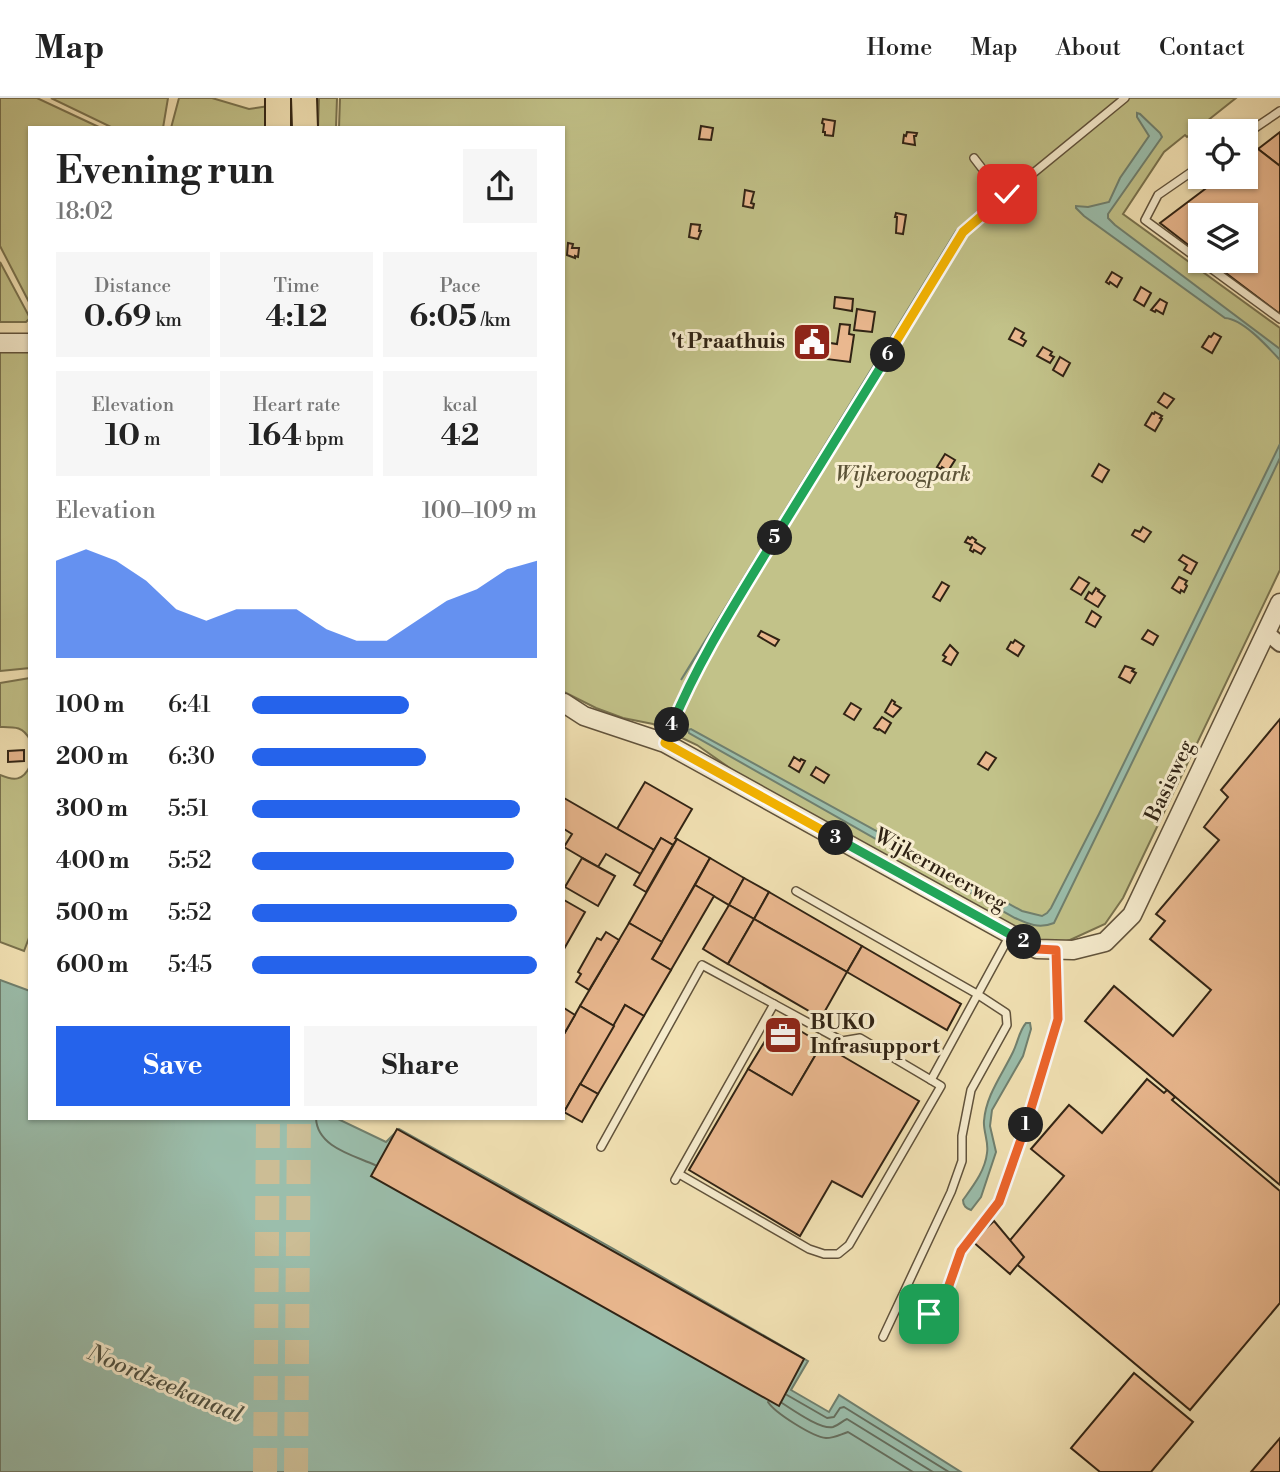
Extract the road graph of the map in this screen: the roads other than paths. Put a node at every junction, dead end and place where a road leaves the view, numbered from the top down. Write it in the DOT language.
graph roads {
  1 [pos="278,98"];
  2 [pos="304,98"];
  3 [pos="1125,98"];
  4 [pos="1280,111"];
  5 [pos="278,126"];
  6 [pos="305,126"];
  7 [pos="1258,126"];
  8 [pos="974,158"];
  9 [pos="1188,174"];
  10 [pos="1004,197"];
  11 [pos="1280,319"];
  12 [pos="0,343"];
  13 [pos="28,343"];
  14 [pos="1280,603"];
  15 [pos="1266,632"];
  16 [pos="1280,644"];
  17 [pos="565,705"];
  18 [pos="665,743"];
  19 [pos="796,891"];
  20 [pos="1010,935"];
  21 [pos="1065,950"];
  22 [pos="977,994"];
  23 [pos="774,1004"];
  24 [pos="931,1080"];
  25 [pos="601,1147"];
  26 [pos="929,1314"];
  27 [pos="883,1337"];
  1 -- 5 [label="highway"];
  2 -- 6 [label="highway"];
  3 -- 10 [label="lane"];
  4 -- 7 [label="lane"];
  8 -- 10 [label="lane"];
  9 -- 11 [label="lane"];
  10 -- 18 [label="lane"];
  12 -- 13 [label="street"];
  14 -- 15 [label="street, Basisweg"];
  15 -- 16 [label="street"];
  15 -- 21 [label="street, Basisweg"];
  17 -- 18 [label="street, Wijkermeerweg"];
  18 -- 20 [label="street, Wijkermeerweg"];
  19 -- 22 [label="lane"];
  20 -- 21 [label="street, Wijkermeerweg"];
  20 -- 22 [label="lane"];
  21 -- 26 [label="lane"];
  22 -- 24 [label="lane"];
  22 -- 27 [label="lane"];
  23 -- 24 [label="lane"];
  23 -- 24 [label="lane"];
  23 -- 25 [label="lane"];
}
